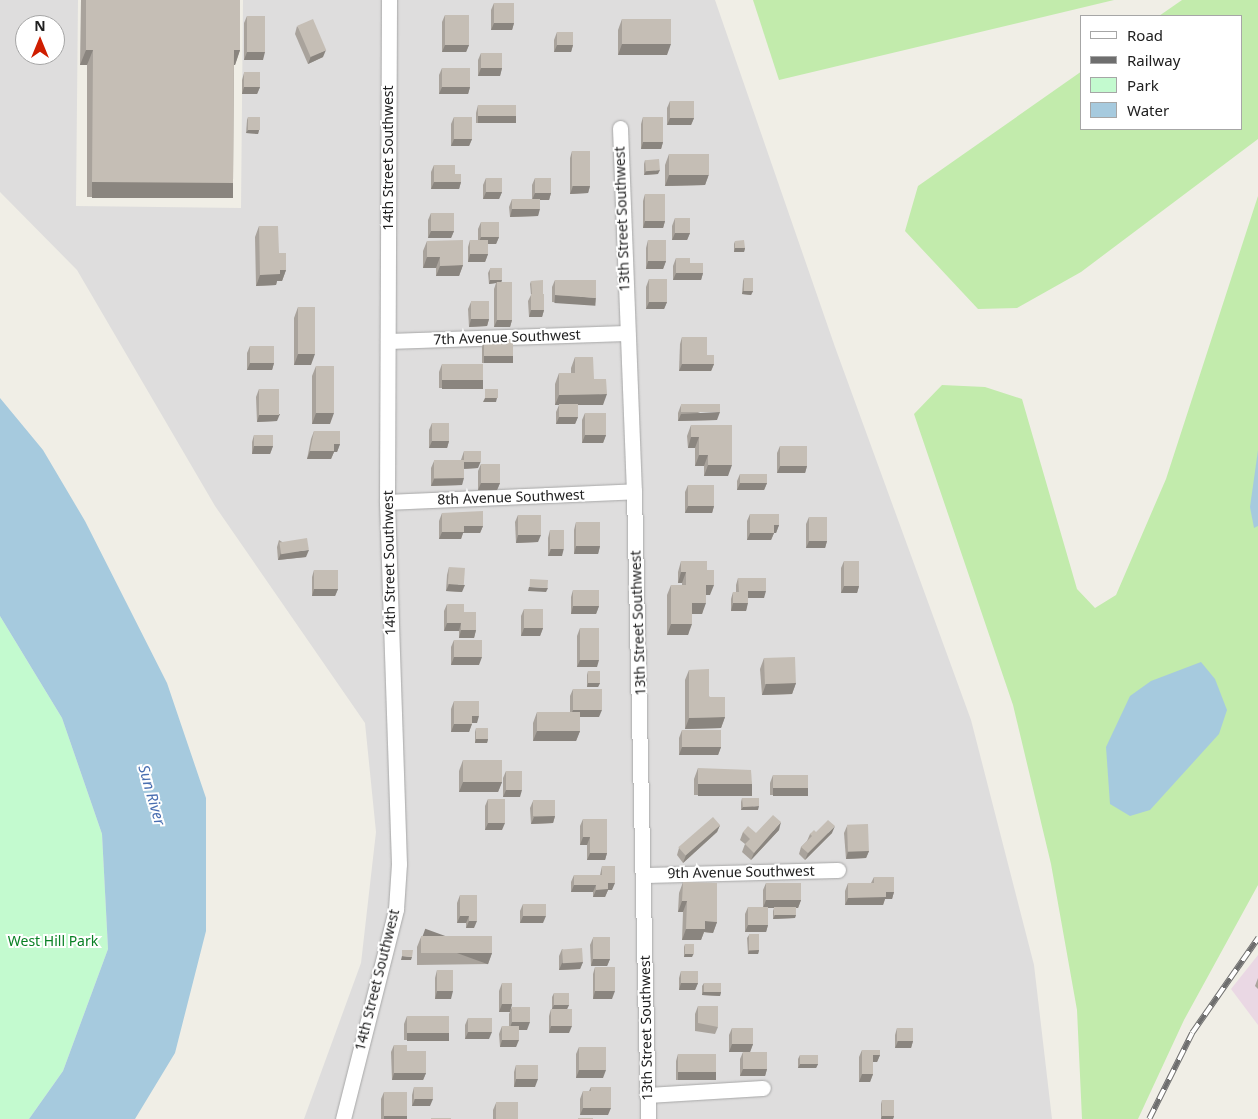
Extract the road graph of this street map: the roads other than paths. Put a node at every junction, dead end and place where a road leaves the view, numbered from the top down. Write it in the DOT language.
graph roads {
  1 [pos="389,0"];
  2 [pos="620,128"];
  3 [pos="626,333"];
  4 [pos="388,341"];
  5 [pos="634,491"];
  6 [pos="387,502"];
  7 [pos="838,870"];
  8 [pos="644,875"];
  9 [pos="763,1088"];
  10 [pos="647,1095"];
  11 [pos="343,1119"];
  12 [pos="648,1119"];
  1 -- 4 [label="street, 14th Street Southwest"];
  2 -- 3 [label="street, 13th Street Southwest"];
  3 -- 4 [label="street, 7th Avenue Southwest"];
  3 -- 5 [label="street, 13th Street Southwest"];
  4 -- 6 [label="street, 14th Street Southwest"];
  5 -- 6 [label="street, 8th Avenue Southwest"];
  5 -- 8 [label="street, 13th Street Southwest"];
  6 -- 11 [label="street, 14th Street Southwest"];
  7 -- 8 [label="street, 9th Avenue Southwest"];
  8 -- 10 [label="street, 13th Street Southwest"];
  9 -- 10 [label="street"];
  10 -- 12 [label="street, 13th Street Southwest"];
}
